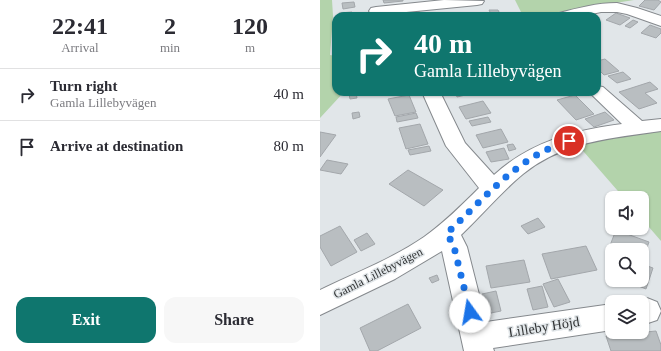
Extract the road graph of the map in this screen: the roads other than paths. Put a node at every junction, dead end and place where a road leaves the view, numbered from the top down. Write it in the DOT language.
graph roads {
  1 [pos="477,1"];
  2 [pos="376,9"];
  3 [pos="582,12"];
  4 [pos="661,21"];
  5 [pos="601,95"];
  6 [pos="433,96"];
  7 [pos="661,125"];
  8 [pos="638,128"];
  9 [pos="493,189"];
  10 [pos="447,233"];
  11 [pos="320,303"];
  12 [pos="605,318"];
  13 [pos="477,344"];
  1 -- 2 [label="street"];
  3 -- 4 [label="street"];
  5 -- 8 [label="street"];
  6 -- 9 [label="street"];
  7 -- 8 [label="street, Gamla Lillebyvägen"];
  8 -- 9 [label="street, Gamla Lillebyvägen"];
  9 -- 10 [label="street, Gamla Lillebyvägen"];
  10 -- 11 [label="street, Gamla Lillebyvägen"];
  10 -- 13 [label="street, Lilleby Höjd"];
  12 -- 13 [label="street, Lilleby Höjd"];
}
